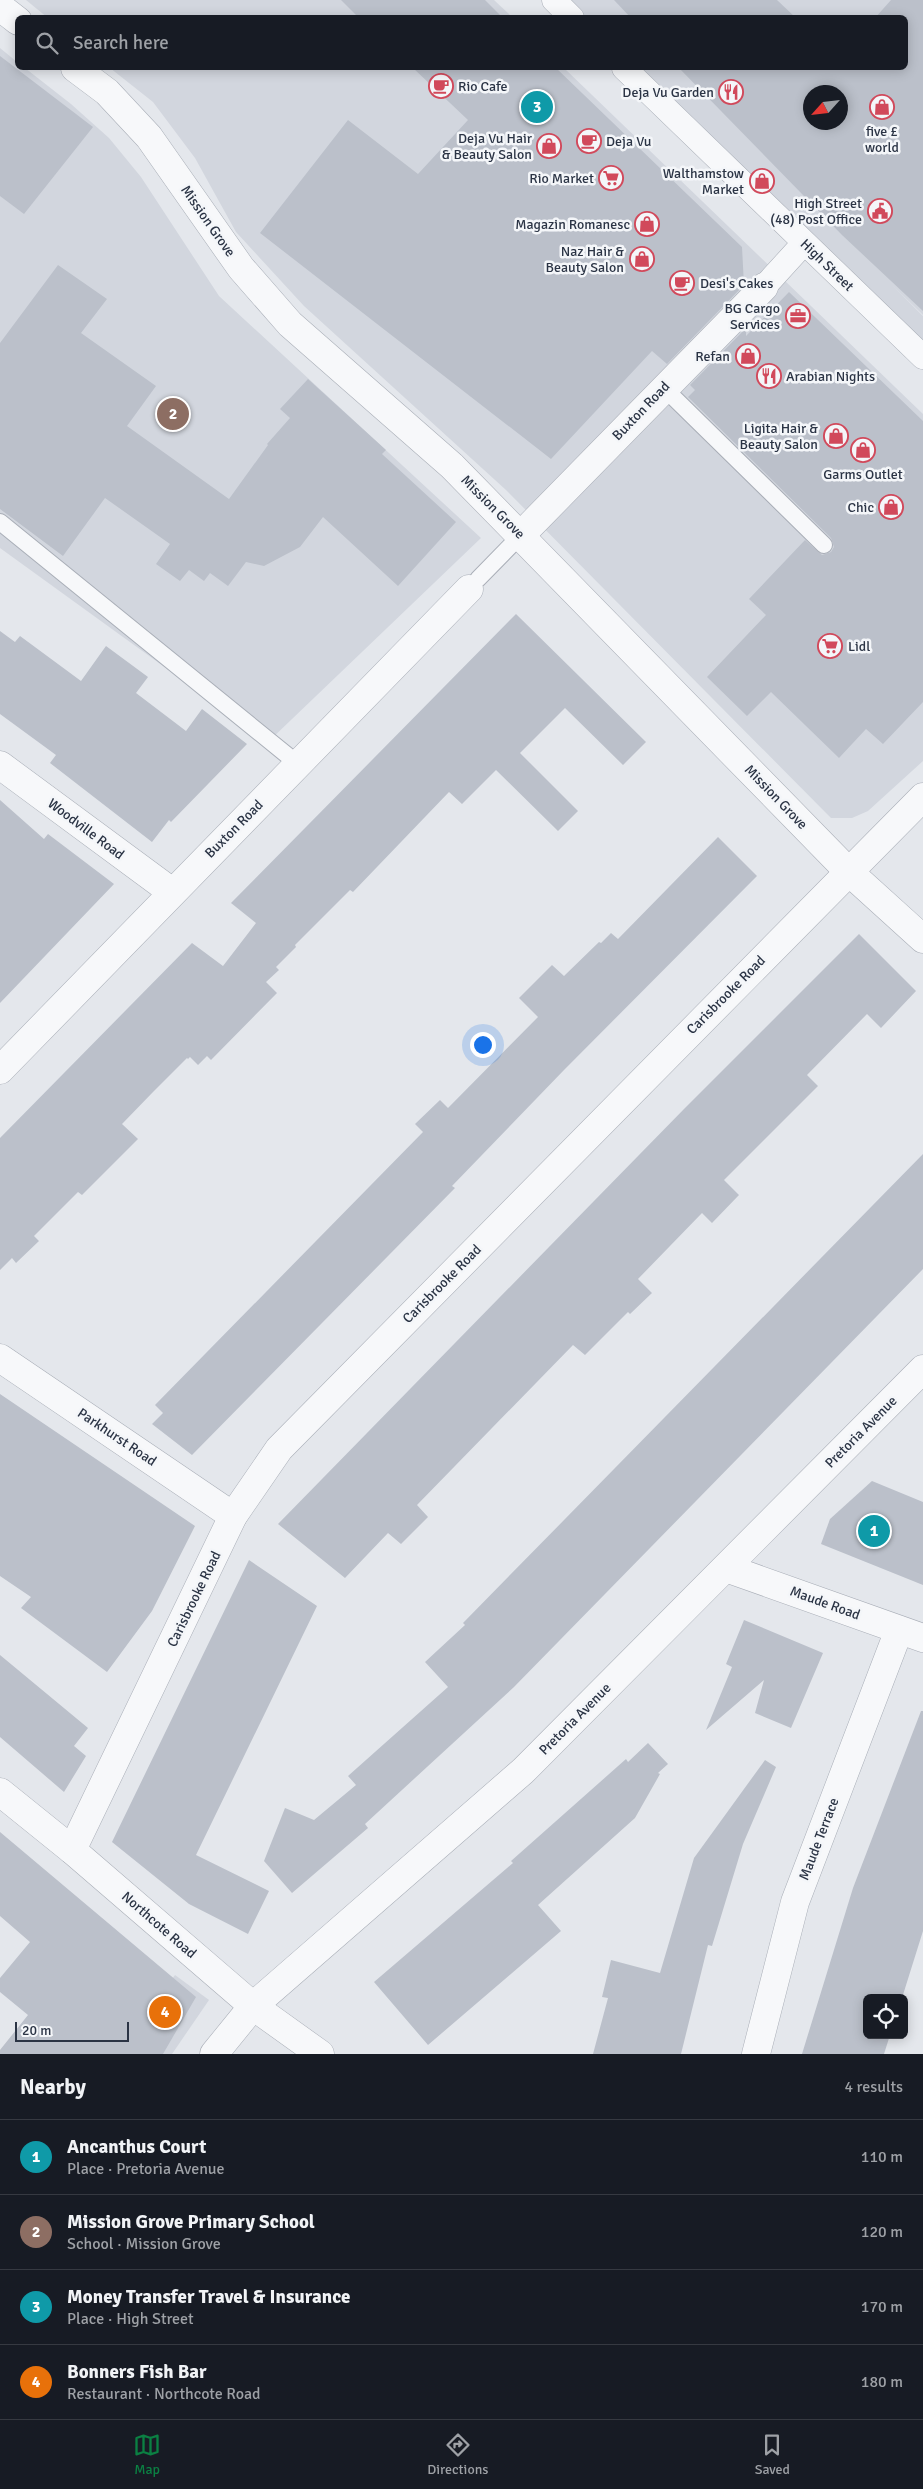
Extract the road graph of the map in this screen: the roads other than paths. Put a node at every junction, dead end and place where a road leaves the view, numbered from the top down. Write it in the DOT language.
graph roads {
  1 [pos="554,0"];
  2 [pos="0,7"];
  3 [pos="569,15"];
  4 [pos="15,19"];
  5 [pos="79,70"];
  6 [pos="626,70"];
  7 [pos="804,243"];
  8 [pos="764,287"];
  9 [pos="923,357"];
  10 [pos="664,388"];
  11 [pos="0,522"];
  12 [pos="521,535"];
  13 [pos="824,545"];
  14 [pos="473,584"];
  15 [pos="298,764"];
  16 [pos="0,765"];
  17 [pos="923,797"];
  18 [pos="848,871"];
  19 [pos="172,892"];
  20 [pos="923,939"];
  21 [pos="0,1070"];
  22 [pos="0,1358"];
  23 [pos="923,1369"];
  24 [pos="233,1516"];
  25 [pos="726,1568"];
  26 [pos="911,1634"];
  27 [pos="0,1792"];
  28 [pos="72,1850"];
  29 [pos="253,2006"];
  30 [pos="214,2054"];
  31 [pos="320,2054"];
  32 [pos="756,2054"];
  1 -- 3 [label="street"];
  2 -- 4 [label="street"];
  5 -- 12 [label="street, Mission Grove"];
  6 -- 7 [label="street, High Street"];
  7 -- 8 [label="street, Buxton Road"];
  7 -- 9 [label="street, High Street"];
  8 -- 10 [label="street, Buxton Road"];
  10 -- 12 [label="street, Buxton Road"];
  10 -- 13 [label="lane"];
  11 -- 15 [label="lane"];
  12 -- 14 [label="lane, Buxton Road"];
  12 -- 18 [label="street, Mission Grove"];
  14 -- 15 [label="street, Buxton Road"];
  15 -- 19 [label="street, Buxton Road"];
  16 -- 19 [label="street, Woodville Road"];
  17 -- 18 [label="street, Carisbrooke Road"];
  18 -- 20 [label="street, Mission Grove"];
  18 -- 24 [label="street, Carisbrooke Road"];
  19 -- 21 [label="street, Buxton Road"];
  22 -- 24 [label="street, Parkhurst Road"];
  23 -- 25 [label="street, Pretoria Avenue"];
  24 -- 28 [label="street, Carisbrooke Road"];
  25 -- 26 [label="street, Maude Road"];
  25 -- 29 [label="street, Pretoria Avenue"];
  26 -- 32 [label="street, Maude Terrace"];
  27 -- 28 [label="street, Northcote Road"];
  28 -- 29 [label="street, Northcote Road"];
  29 -- 30 [label="street, Pretoria Avenue"];
  29 -- 31 [label="street, Northcote Road"];
}
